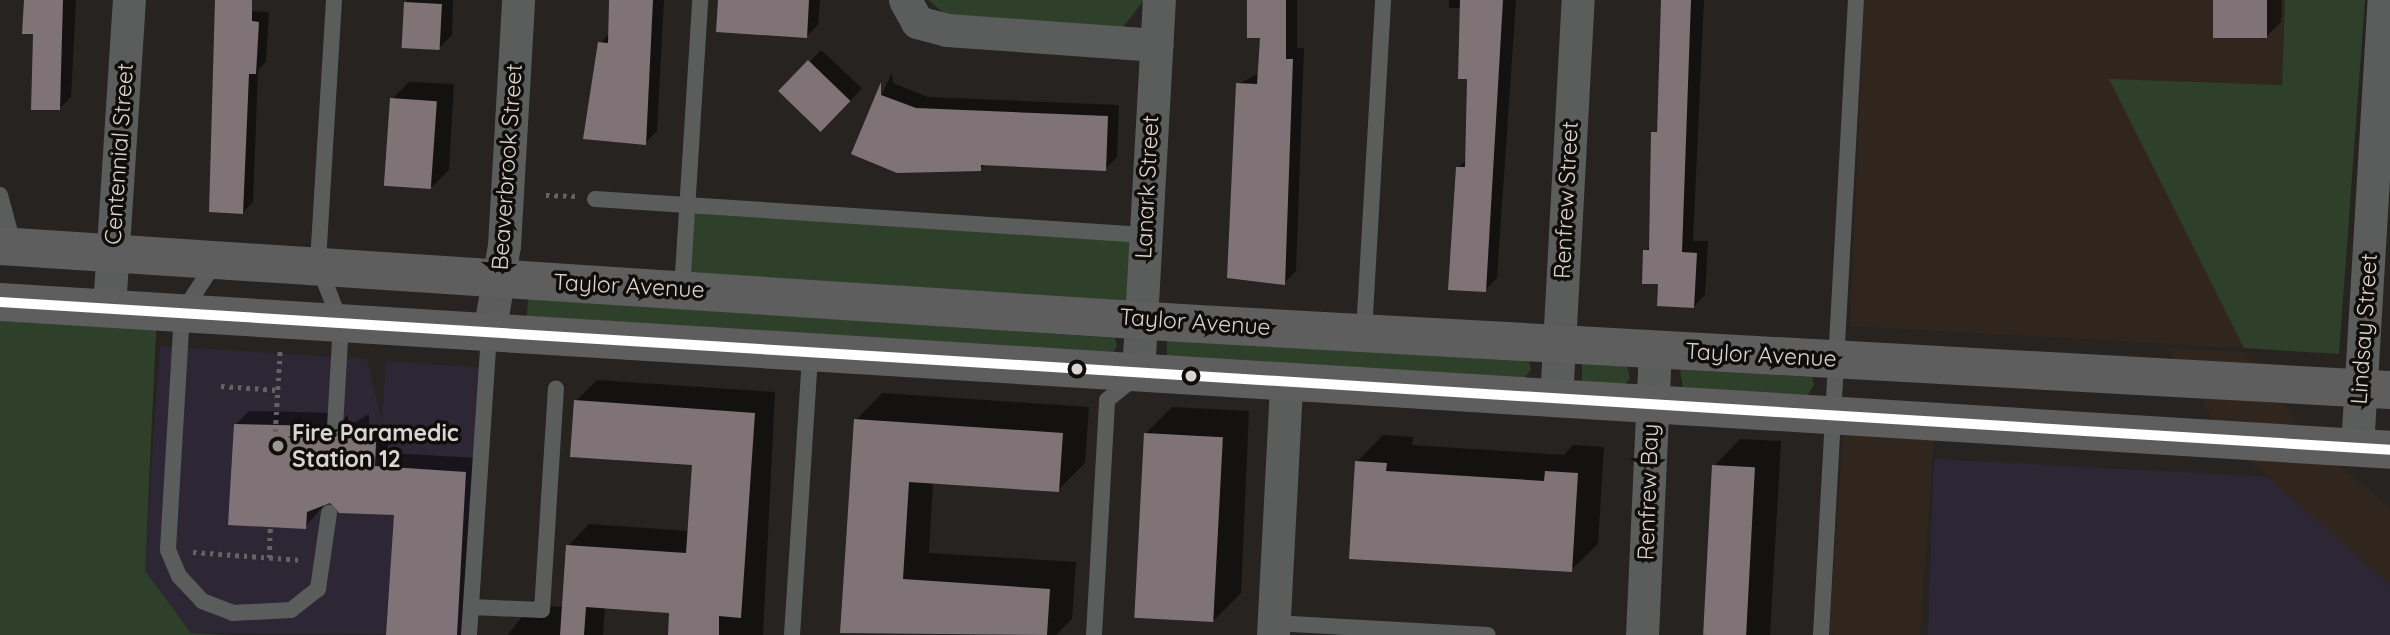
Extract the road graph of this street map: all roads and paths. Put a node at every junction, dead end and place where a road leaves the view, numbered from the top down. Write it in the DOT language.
graph roads {
  1 [pos="129,0"];
  2 [pos="334,0"];
  3 [pos="518,0"];
  4 [pos="700,0"];
  5 [pos="905,0"];
  6 [pos="1159,0"];
  7 [pos="1383,0"];
  8 [pos="1578,0"];
  9 [pos="1856,0"];
  10 [pos="2384,0"];
  11 [pos="1156,46"];
  12 [pos="0,195"];
  13 [pos="546,195"];
  14 [pos="590,198"];
  15 [pos="688,205"];
  16 [pos="1144,235"];
  17 [pos="7,246"];
  18 [pos="113,253"];
  19 [pos="217,259"];
  20 [pos="318,265"];
  21 [pos="500,278"];
  22 [pos="682,290"];
  23 [pos="0,302"];
  24 [pos="109,308"];
  25 [pos="182,313"];
  26 [pos="1140,319"];
  27 [pos="341,323"];
  28 [pos="1364,332"];
  29 [pos="489,333"];
  30 [pos="1559,342"];
  31 [pos="280,349"];
  32 [pos="1655,349"];
  33 [pos="810,353"];
  34 [pos="1837,360"];
  35 [pos="1138,374"];
  36 [pos="1286,383"];
  37 [pos="221,386"];
  38 [pos="556,388"];
  39 [pos="277,390"];
  40 [pos="2375,390"];
  41 [pos="1556,401"];
  42 [pos="1651,406"];
  43 [pos="1833,417"];
  44 [pos="335,427"];
  45 [pos="275,432"];
  46 [pos="2374,449"];
  47 [pos="329,513"];
  48 [pos="270,524"];
  49 [pos="168,550"];
  50 [pos="269,558"];
  51 [pos="327,562"];
  52 [pos="471,607"];
  53 [pos="1273,629"];
  54 [pos="469,635"];
  55 [pos="792,635"];
  56 [pos="1094,635"];
  57 [pos="1488,635"];
  58 [pos="1642,635"];
  59 [pos="1821,635"];
  1 -- 18 [label="street, Centennial Street"];
  2 -- 20 [label="lane"];
  3 -- 21 [label="street, Beaverbrook Street"];
  4 -- 15 [label="lane"];
  5 -- 11 [label="street"];
  6 -- 11 [label="street, Lanark Street"];
  7 -- 28 [label="lane"];
  8 -- 30 [label="street, Renfrew Street"];
  9 -- 34 [label="lane"];
  10 -- 40 [label="street, Lindsay Street"];
  11 -- 16 [label="street, Lanark Street"];
  12 -- 17 [label="lane"];
  13 -- 14 [label="path"];
  14 -- 15 [label="lane"];
  15 -- 16 [label="lane"];
  15 -- 22 [label="lane"];
  16 -- 26 [label="street, Lanark Street"];
  17 -- 18 [label="main road, Taylor Avenue"];
  18 -- 19 [label="main road, Taylor Avenue"];
  18 -- 24 [label="street, Centennial Street"];
  19 -- 20 [label="main road, Taylor Avenue"];
  19 -- 25 [label="lane"];
  20 -- 21 [label="main road, Taylor Avenue"];
  20 -- 27 [label="lane"];
  21 -- 22 [label="main road, Taylor Avenue"];
  21 -- 29 [label="street, Beaverbrook Street"];
  22 -- 26 [label="main road, Taylor Avenue"];
  23 -- 24 [label="main road"];
  24 -- 25 [label="main road"];
  25 -- 27 [label="main road"];
  25 -- 49 [label="lane"];
  26 -- 28 [label="main road, Taylor Avenue"];
  26 -- 35 [label="street, Lanark Street"];
  27 -- 29 [label="main road"];
  27 -- 44 [label="lane"];
  28 -- 30 [label="main road, Taylor Avenue"];
  29 -- 33 [label="main road"];
  29 -- 52 [label="lane"];
  30 -- 32 [label="main road, Taylor Avenue"];
  30 -- 41 [label="street, Renfrew Street"];
  31 -- 39 [label="path"];
  32 -- 34 [label="main road, Taylor Avenue"];
  32 -- 42 [label="street, Renfrew Bay"];
  33 -- 35 [label="main road"];
  33 -- 55 [label="lane"];
  34 -- 40 [label="main road, Taylor Avenue"];
  34 -- 43 [label="lane"];
  35 -- 36 [label="main road"];
  35 -- 56 [label="lane"];
  36 -- 41 [label="main road"];
  36 -- 53 [label="street"];
  37 -- 39 [label="path"];
  38 -- 52 [label="lane"];
  39 -- 45 [label="path"];
  40 -- 46 [label="street, Lindsay Street"];
  41 -- 42 [label="main road"];
  42 -- 43 [label="main road"];
  42 -- 58 [label="street, Renfrew Bay"];
  43 -- 46 [label="main road"];
  43 -- 59 [label="lane"];
  47 -- 51 [label="lane"];
  48 -- 50 [label="path"];
  49 -- 50 [label="path"];
  49 -- 51 [label="lane"];
  50 -- 51 [label="path"];
  52 -- 54 [label="lane"];
  53 -- 57 [label="lane"];
}
